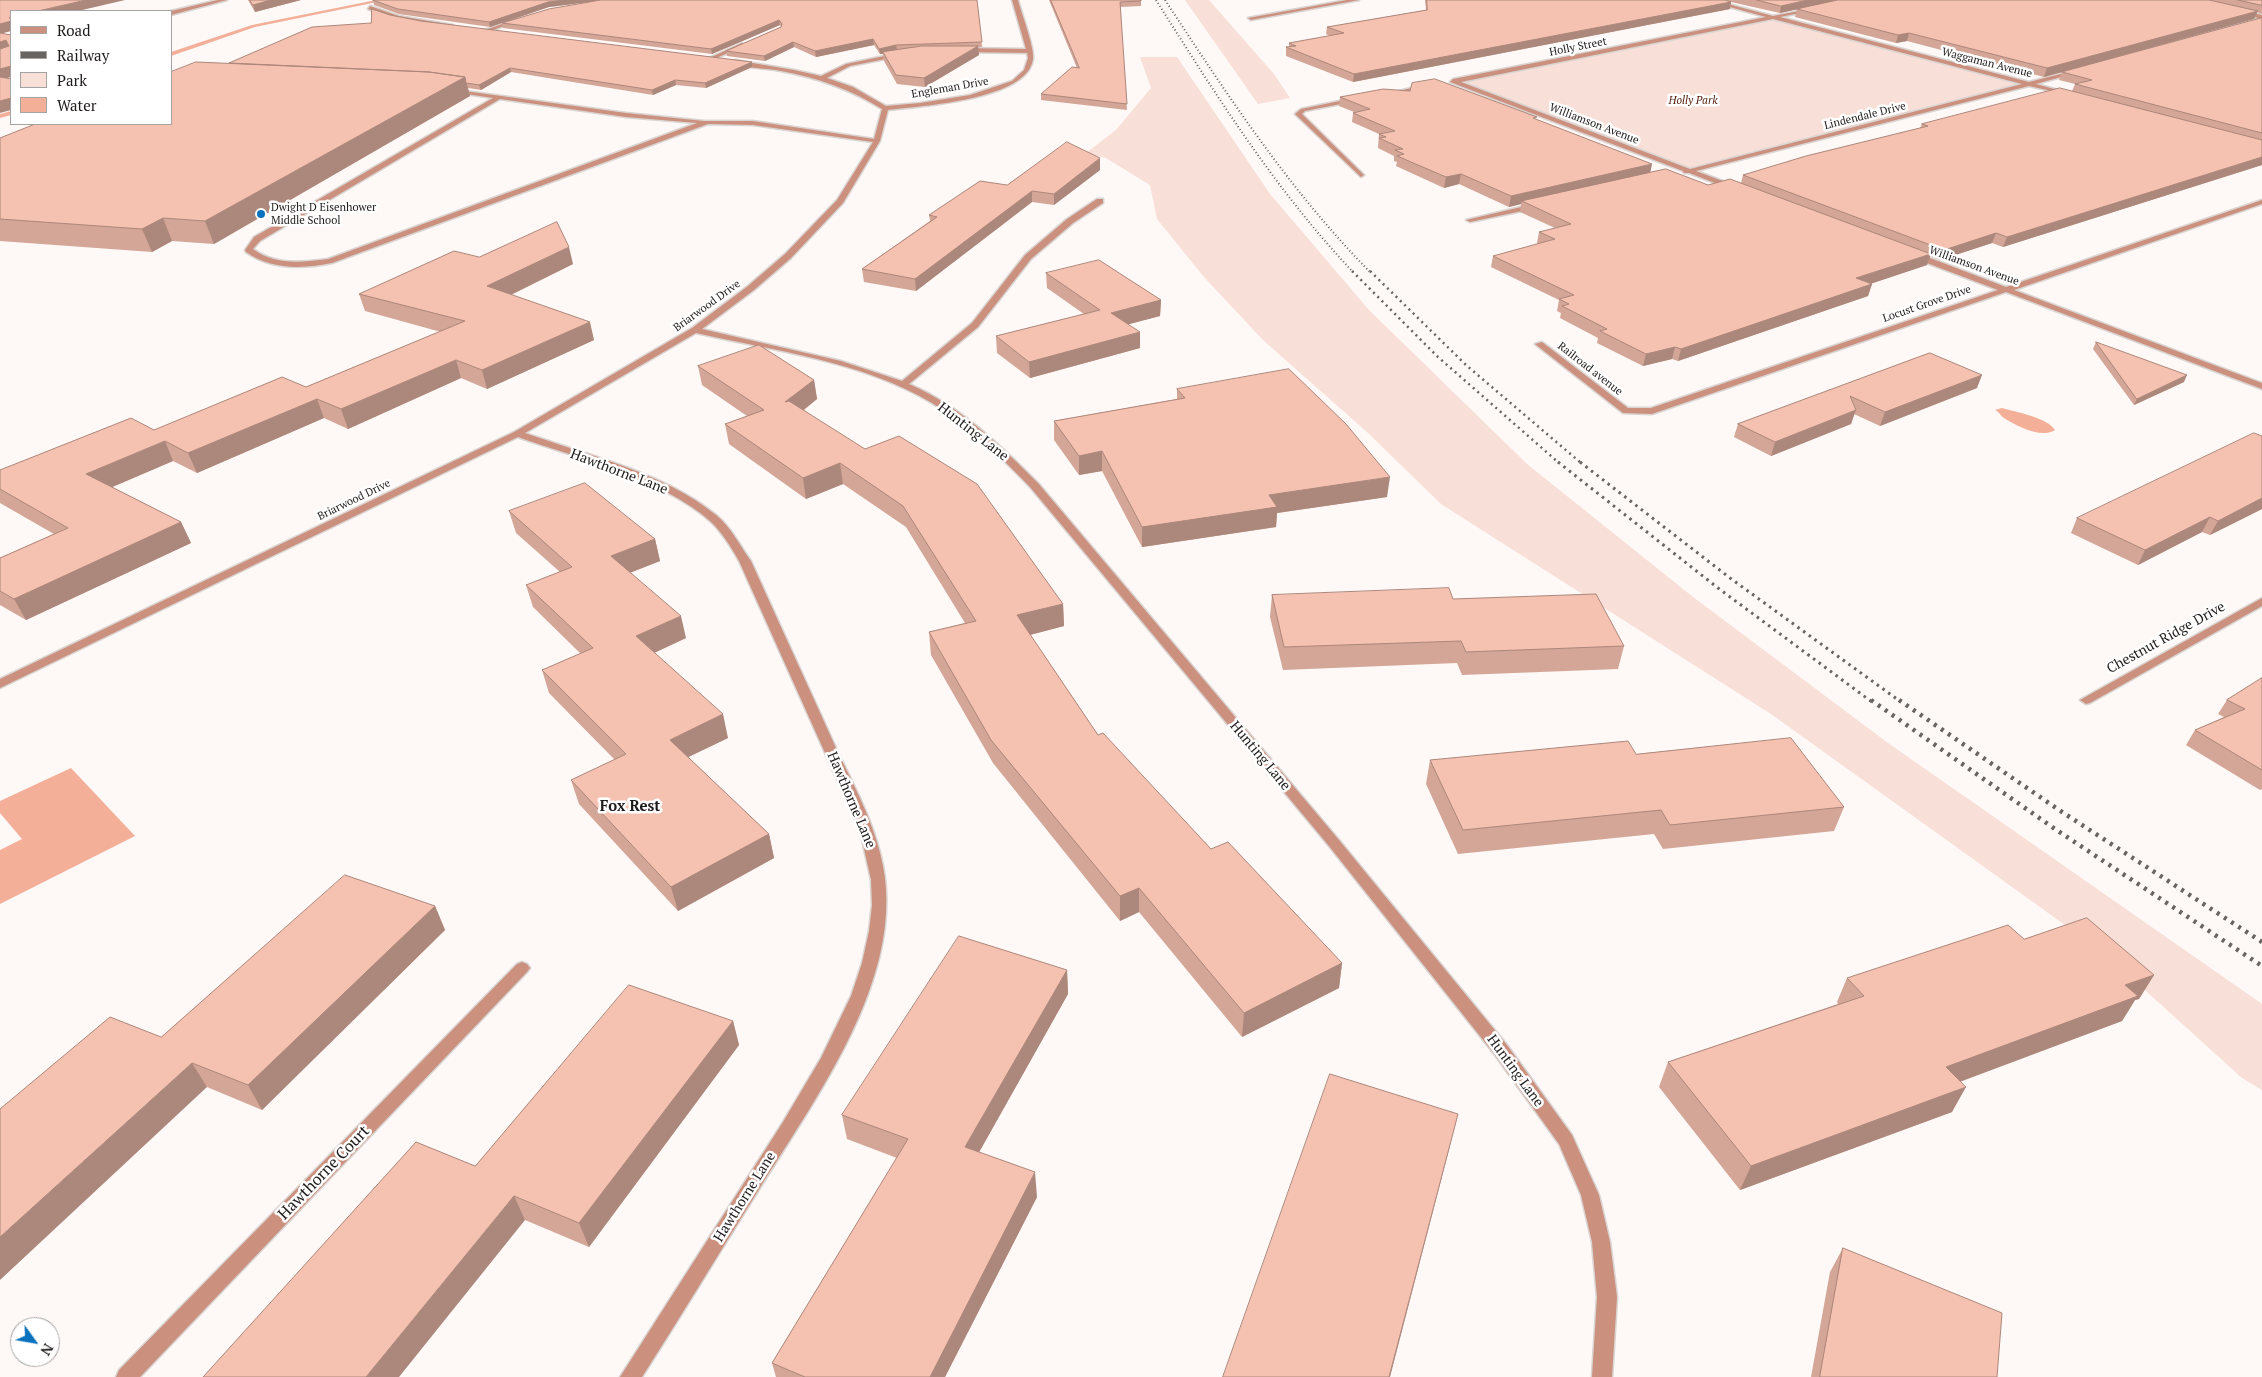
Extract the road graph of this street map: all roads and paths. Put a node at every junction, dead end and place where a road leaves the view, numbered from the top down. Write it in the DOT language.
graph roads {
  1 [pos="224,0"];
  2 [pos="1015,0"];
  3 [pos="1356,0"];
  4 [pos="1707,0"];
  5 [pos="1824,7"];
  6 [pos="370,8"];
  7 [pos="2229,10"];
  8 [pos="172,13"];
  9 [pos="525,17"];
  10 [pos="2262,17"];
  11 [pos="1251,18"];
  12 [pos="1775,18"];
  13 [pos="2262,21"];
  14 [pos="2253,24"];
  15 [pos="460,26"];
  16 [pos="479,29"];
  17 [pos="488,30"];
  18 [pos="508,32"];
  19 [pos="746,44"];
  20 [pos="952,50"];
  21 [pos="1029,51"];
  22 [pos="909,54"];
  23 [pos="702,57"];
  24 [pos="712,58"];
  25 [pos="2088,69"];
  26 [pos="822,78"];
  27 [pos="1453,82"];
  28 [pos="1444,83"];
  29 [pos="2028,84"];
  30 [pos="1435,85"];
  31 [pos="443,88"];
  32 [pos="1379,95"];
  33 [pos="2074,96"];
  34 [pos="499,97"];
  35 [pos="1361,99"];
  36 [pos="885,108"];
  37 [pos="708,122"];
  38 [pos="877,141"];
  39 [pos="1688,171"];
  40 [pos="1678,174"];
  41 [pos="1361,175"];
  42 [pos="1744,192"];
  43 [pos="1100,201"];
  44 [pos="2262,202"];
  45 [pos="1546,203"];
  46 [pos="1470,220"];
  47 [pos="1903,251"];
  48 [pos="2005,289"];
  49 [pos="695,330"];
  50 [pos="1539,344"];
  51 [pos="903,386"];
  52 [pos="2262,386"];
  53 [pos="1626,412"];
  54 [pos="517,434"];
  55 [pos="2262,601"];
  56 [pos="0,684"];
  57 [pos="2086,700"];
  58 [pos="522,968"];
  59 [pos="126,1377"];
  60 [pos="630,1377"];
  61 [pos="1602,1377"];
  1 -- 8 [label="street"];
  2 -- 21 [label="street, Engleman Drive"];
  3 -- 11 [label="street"];
  4 -- 12 [label="street, Waggaman Avenue"];
  5 -- 12 [label="street, Holly Street"];
  6 -- 15 [label="street"];
  7 -- 10 [label="street"];
  9 -- 17 [label="street"];
  12 -- 27 [label="street, Holly Street"];
  12 -- 29 [label="street, Waggaman Avenue"];
  13 -- 14 [label="street"];
  16 -- 17 [label="street"];
  17 -- 18 [label="street"];
  19 -- 24 [label="street"];
  20 -- 21 [label="street"];
  21 -- 36 [label="street, Engleman Drive"];
  22 -- 26 [label="street"];
  23 -- 24 [label="street"];
  24 -- 26 [label="street"];
  25 -- 29 [label="street, Lindendale Drive"];
  26 -- 36 [label="street"];
  27 -- 28 [label="street, Holly Street"];
  27 -- 39 [label="street, Williamson Avenue"];
  29 -- 33 [label="street, Waggaman Avenue"];
  29 -- 39 [label="street, Lindendale Drive"];
  30 -- 32 [label="street"];
  31 -- 34 [label="street"];
  34 -- 37 [label="street"];
  34 -- 37 [label="street"];
  35 -- 41 [label="street"];
  36 -- 38 [label="street, Briarwood Drive"];
  37 -- 38 [label="street"];
  38 -- 49 [label="street, Briarwood Drive"];
  39 -- 40 [label="street, Lindendale Drive"];
  39 -- 42 [label="street, Williamson Avenue"];
  43 -- 51 [label="street"];
  44 -- 48 [label="street, Locust Grove Drive"];
  45 -- 46 [label="street"];
  47 -- 48 [label="street, Williamson Avenue"];
  48 -- 52 [label="street, Williamson Avenue"];
  48 -- 53 [label="street, Locust Grove Drive"];
  49 -- 51 [label="street, Hunting Lane"];
  49 -- 54 [label="street, Briarwood Drive"];
  50 -- 53 [label="street, Railroad avenue"];
  51 -- 61 [label="street, Hunting Lane"];
  54 -- 56 [label="street, Briarwood Drive"];
  54 -- 60 [label="street, Hawthorne Lane"];
  55 -- 57 [label="street, Chestnut Ridge Drive"];
  58 -- 59 [label="street, Hawthorne Court"];
}
